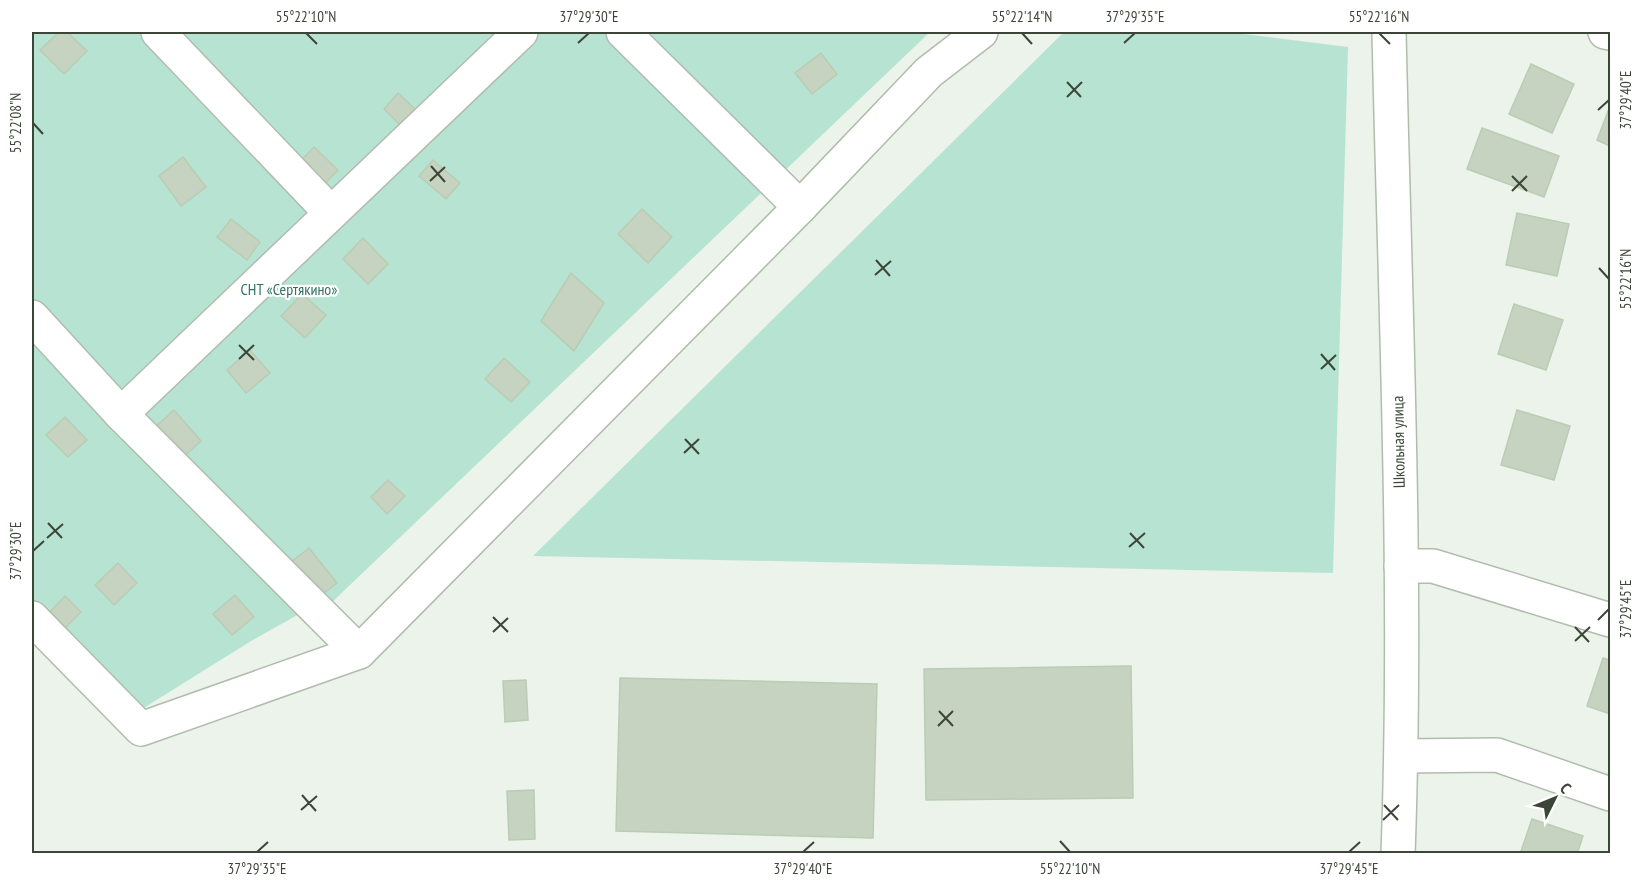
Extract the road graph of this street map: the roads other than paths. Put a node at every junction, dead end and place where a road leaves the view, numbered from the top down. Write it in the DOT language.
graph roads {
  1 [pos="158,32"];
  2 [pos="521,32"];
  3 [pos="623,32"];
  4 [pos="981,32"];
  5 [pos="1389,32"];
  6 [pos="1605,32"];
  7 [pos="1611,33"];
  8 [pos="800,207"];
  9 [pos="330,212"];
  10 [pos="32,317"];
  11 [pos="121,414"];
  12 [pos="1401,566"];
  13 [pos="32,618"];
  14 [pos="1611,620"];
  15 [pos="359,652"];
  16 [pos="1402,756"];
  17 [pos="1611,794"];
  18 [pos="1398,854"];
  1 -- 9 [label="street"];
  2 -- 9 [label="street"];
  3 -- 8 [label="street"];
  4 -- 8 [label="street"];
  5 -- 12 [label="street, Школьная улица"];
  6 -- 7 [label="street"];
  8 -- 15 [label="street"];
  9 -- 11 [label="street"];
  10 -- 11 [label="street"];
  11 -- 15 [label="street"];
  12 -- 14 [label="street"];
  12 -- 16 [label="street, Школьная улица"];
  13 -- 15 [label="street"];
  16 -- 17 [label="street"];
  16 -- 18 [label="street, Школьная улица"];
}
